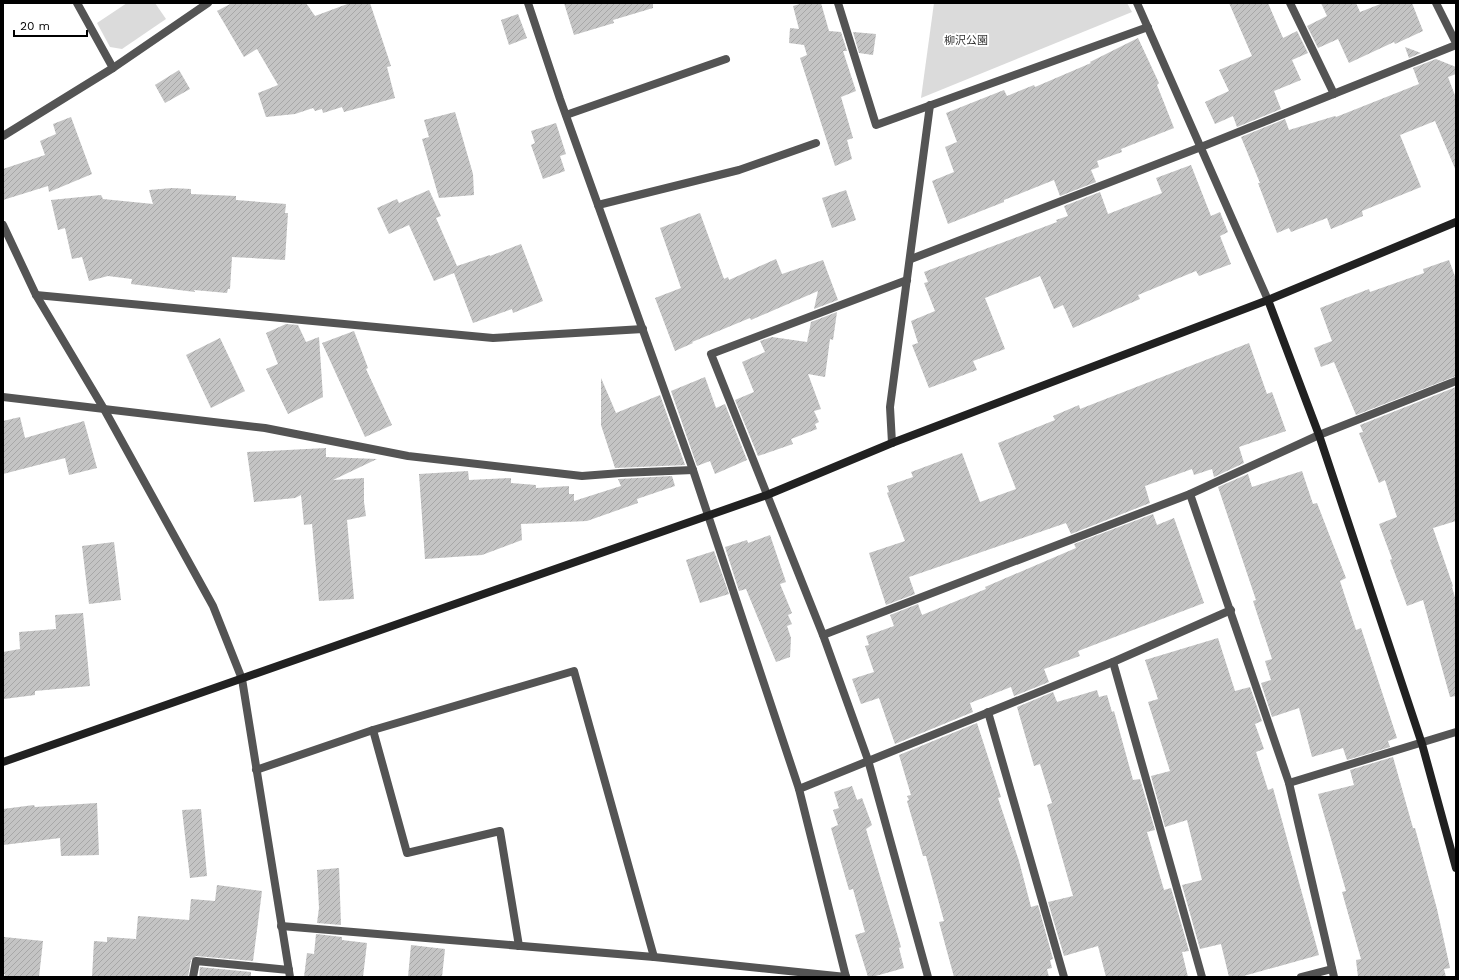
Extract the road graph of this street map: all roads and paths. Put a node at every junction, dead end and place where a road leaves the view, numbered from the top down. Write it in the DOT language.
graph roads {
  1 [pos="77,3"];
  2 [pos="208,3"];
  3 [pos="528,3"];
  4 [pos="838,3"];
  5 [pos="1137,3"];
  6 [pos="1290,3"];
  7 [pos="1436,3"];
  8 [pos="1148,27"];
  9 [pos="1456,44"];
  10 [pos="726,59"];
  11 [pos="113,68"];
  12 [pos="1334,94"];
  13 [pos="930,105"];
  14 [pos="566,115"];
  15 [pos="3,136"];
  16 [pos="816,143"];
  17 [pos="1201,147"];
  18 [pos="598,205"];
  19 [pos="1456,222"];
  20 [pos="3,225"];
  21 [pos="911,260"];
  22 [pos="907,280"];
  23 [pos="36,295"];
  24 [pos="1268,300"];
  25 [pos="643,329"];
  26 [pos="1456,381"];
  27 [pos="3,397"];
  28 [pos="104,409"];
  29 [pos="1319,436"];
  30 [pos="892,443"];
  31 [pos="693,470"];
  32 [pos="1190,494"];
  33 [pos="767,495"];
  34 [pos="708,514"];
  35 [pos="1231,610"];
  36 [pos="824,635"];
  37 [pos="1113,662"];
  38 [pos="242,679"];
  39 [pos="988,712"];
  40 [pos="373,730"];
  41 [pos="1456,732"];
  42 [pos="1422,744"];
  43 [pos="868,760"];
  44 [pos="3,762"];
  45 [pos="256,770"];
  46 [pos="1289,783"];
  47 [pos="799,789"];
  48 [pos="1456,868"];
  49 [pos="281,926"];
  50 [pos="519,946"];
  51 [pos="654,957"];
  52 [pos="290,973"];
  53 [pos="1333,973"];
  54 [pos="193,977"];
  55 [pos="846,977"];
  56 [pos="928,977"];
  57 [pos="1064,977"];
  58 [pos="1202,977"];
  59 [pos="1301,977"];
  1 -- 11 [label="street"];
  2 -- 11 [label="street"];
  3 -- 14 [label="street"];
  4 -- 13 [label="street"];
  5 -- 8 [label="street"];
  6 -- 12 [label="street"];
  7 -- 9 [label="street"];
  8 -- 13 [label="street"];
  8 -- 17 [label="street"];
  9 -- 12 [label="street"];
  10 -- 14 [label="street"];
  11 -- 15 [label="street"];
  12 -- 17 [label="street"];
  13 -- 21 [label="street"];
  14 -- 18 [label="street"];
  16 -- 18 [label="street"];
  17 -- 21 [label="street"];
  17 -- 24 [label="street"];
  18 -- 25 [label="street"];
  19 -- 24 [label="street"];
  20 -- 23 [label="street"];
  21 -- 22 [label="street"];
  22 -- 30 [label="street"];
  22 -- 33 [label="street"];
  23 -- 25 [label="street"];
  23 -- 28 [label="street"];
  24 -- 29 [label="street"];
  24 -- 30 [label="street"];
  25 -- 31 [label="street"];
  26 -- 29 [label="street"];
  27 -- 28 [label="street"];
  28 -- 31 [label="street"];
  28 -- 38 [label="street"];
  29 -- 32 [label="street"];
  29 -- 42 [label="street"];
  30 -- 33 [label="street"];
  31 -- 34 [label="street"];
  32 -- 35 [label="street"];
  32 -- 36 [label="street"];
  33 -- 34 [label="street"];
  33 -- 36 [label="street"];
  34 -- 38 [label="street"];
  34 -- 47 [label="street"];
  35 -- 37 [label="street"];
  35 -- 46 [label="street"];
  36 -- 43 [label="street"];
  37 -- 39 [label="street"];
  37 -- 58 [label="street"];
  38 -- 44 [label="street"];
  38 -- 45 [label="street"];
  39 -- 43 [label="street"];
  39 -- 57 [label="street"];
  40 -- 45 [label="street"];
  40 -- 50 [label="street"];
  40 -- 51 [label="street"];
  41 -- 42 [label="street"];
  42 -- 46 [label="street"];
  42 -- 48 [label="street"];
  43 -- 47 [label="street"];
  43 -- 56 [label="street"];
  45 -- 49 [label="street"];
  46 -- 53 [label="street"];
  47 -- 55 [label="street"];
  49 -- 50 [label="street"];
  49 -- 52 [label="street"];
  50 -- 51 [label="street"];
  51 -- 55 [label="street"];
  52 -- 54 [label="street"];
  53 -- 59 [label="street"];
}
